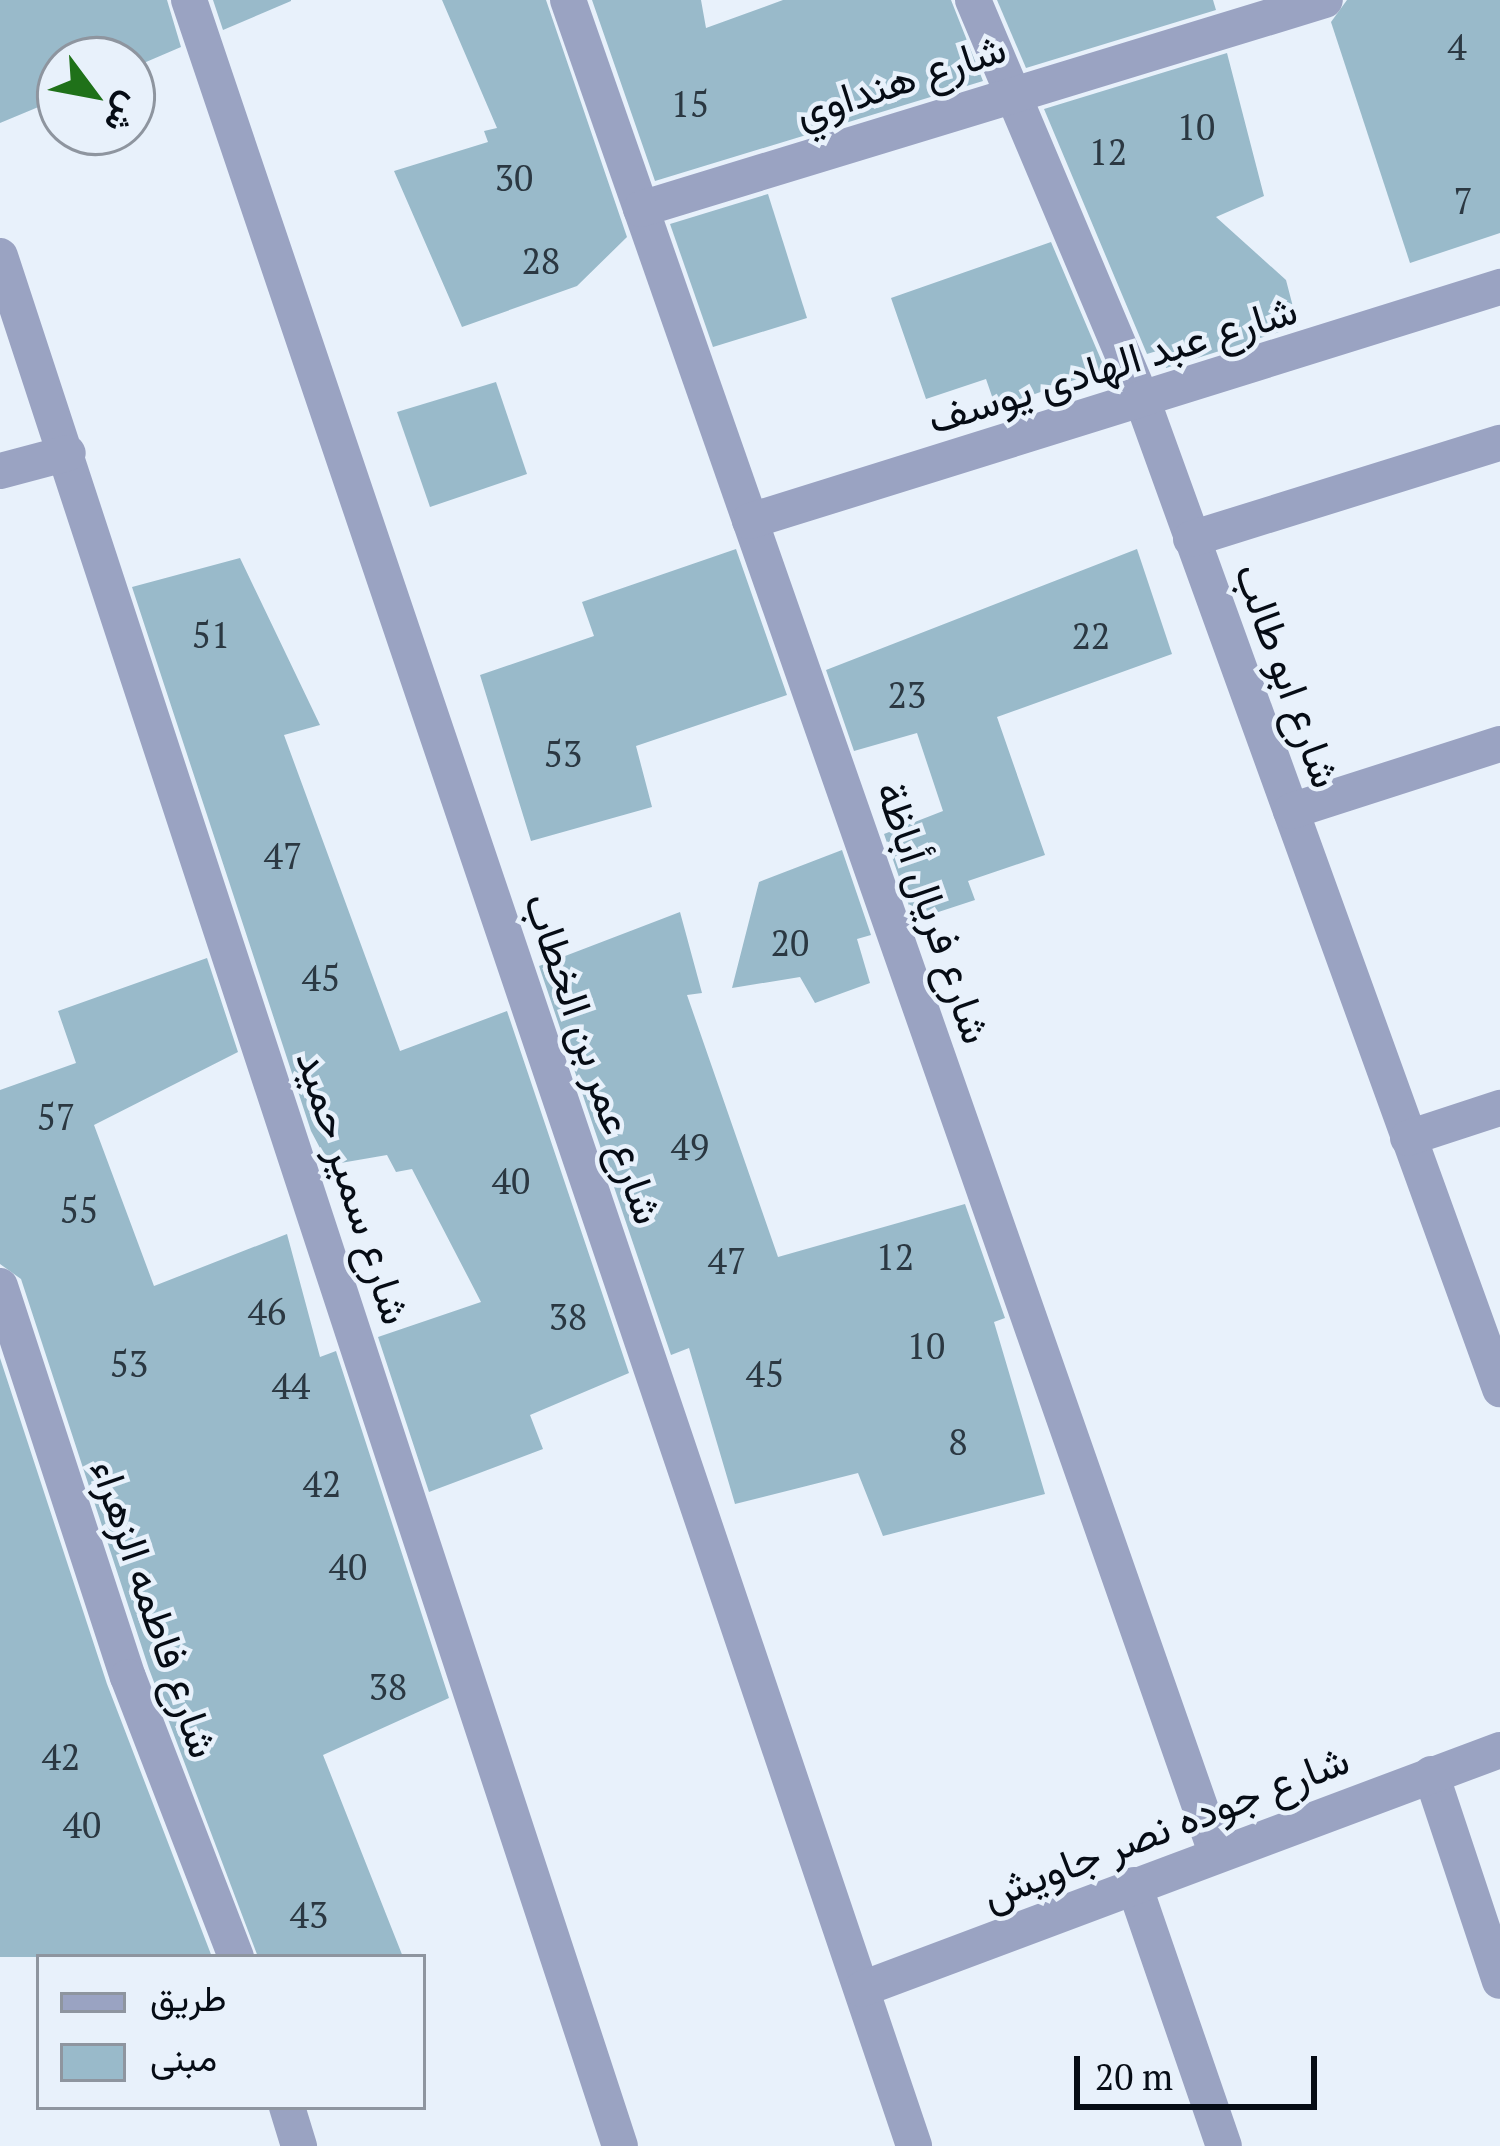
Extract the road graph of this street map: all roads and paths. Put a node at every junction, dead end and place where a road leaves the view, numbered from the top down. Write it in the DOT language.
graph roads {
  1 [pos="189,0"];
  2 [pos="568,0"];
  3 [pos="973,0"];
  4 [pos="1325,0"];
  5 [pos="1007,92"];
  6 [pos="641,209"];
  7 [pos="0,256"];
  8 [pos="1500,287"];
  9 [pos="1143,402"];
  10 [pos="1500,443"];
  11 [pos="68,453"];
  12 [pos="0,471"];
  13 [pos="750,521"];
  14 [pos="1191,539"];
  15 [pos="1500,744"];
  16 [pos="1291,811"];
  17 [pos="1500,1108"];
  18 [pos="1408,1138"];
  19 [pos="0,1286"];
  20 [pos="1500,1389"];
  21 [pos="1500,1750"];
  22 [pos="1431,1774"];
  23 [pos="1216,1855"];
  24 [pos="1134,1886"];
  25 [pos="235,1954"];
  26 [pos="1500,1981"];
  27 [pos="862,1989"];
  28 [pos="288,2110"];
  29 [pos="299,2146"];
  30 [pos="620,2146"];
  31 [pos="914,2146"];
  32 [pos="1223,2146"];
  1 -- 27 [label="street, شارع عمر بن الخطاب"];
  2 -- 6 [label="street, شارع فريال أباظة"];
  3 -- 5 [label="street, شارع ابو طالب"];
  4 -- 5 [label="street, شارع هنداوي"];
  5 -- 6 [label="street, شارع هنداوي"];
  5 -- 9 [label="street, شارع ابو طالب"];
  6 -- 13 [label="street, شارع فريال أباظة"];
  7 -- 11 [label="street, شارع سمير حميد"];
  8 -- 9 [label="street, شارع عبد الهادى يوسف"];
  9 -- 13 [label="street, شارع عبد الهادى يوسف"];
  9 -- 14 [label="street, شارع ابو طالب"];
  10 -- 14 [label="street"];
  11 -- 12 [label="street"];
  11 -- 30 [label="street, شارع سمير حميد"];
  13 -- 23 [label="street, شارع فريال أباظة"];
  14 -- 16 [label="street, شارع ابو طالب"];
  15 -- 16 [label="street"];
  16 -- 18 [label="street, شارع ابو طالب"];
  17 -- 18 [label="street"];
  18 -- 20 [label="street, شارع ابو طالب"];
  19 -- 25 [label="street, شارع فاطمه الزهراء"];
  21 -- 22 [label="street, شارع جوده نصر جاويش"];
  22 -- 23 [label="street, شارع جوده نصر جاويش"];
  22 -- 26 [label="street"];
  23 -- 24 [label="street, شارع جوده نصر جاويش"];
  24 -- 27 [label="street, شارع جوده نصر جاويش"];
  24 -- 32 [label="street"];
  27 -- 31 [label="street, شارع عمر بن الخطاب"];
  28 -- 29 [label="street"];
}
